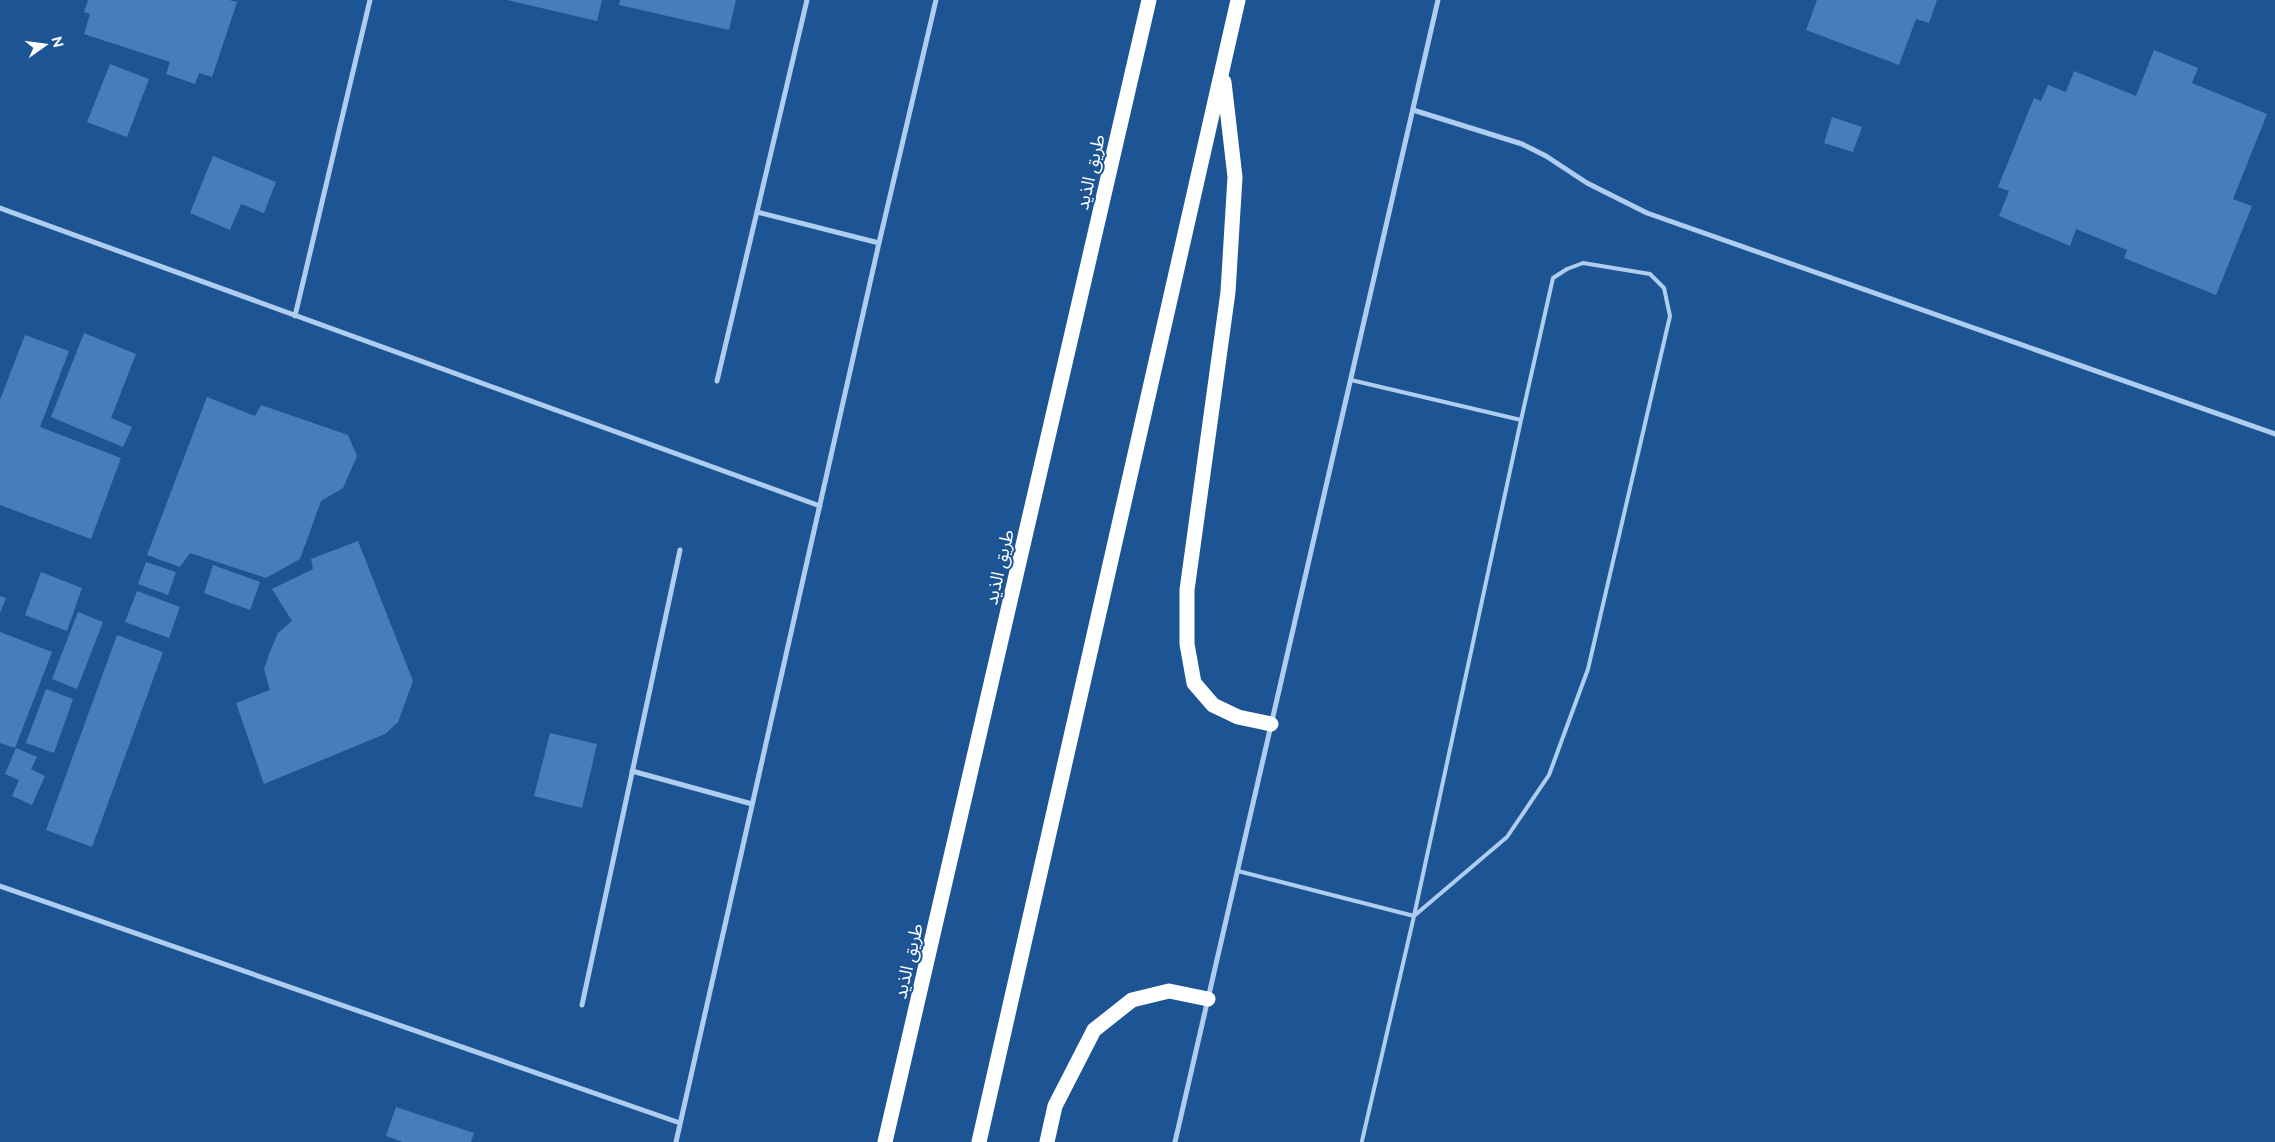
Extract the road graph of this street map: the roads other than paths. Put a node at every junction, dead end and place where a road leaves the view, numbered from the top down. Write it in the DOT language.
graph roads {
  1 [pos="370,0"];
  2 [pos="807,0"];
  3 [pos="936,0"];
  4 [pos="1149,0"];
  5 [pos="1238,0"];
  6 [pos="1438,0"];
  7 [pos="1223,72"];
  8 [pos="1412,110"];
  9 [pos="0,208"];
  10 [pos="757,212"];
  11 [pos="879,243"];
  12 [pos="295,316"];
  13 [pos="1351,380"];
  14 [pos="717,381"];
  15 [pos="1521,420"];
  16 [pos="2275,434"];
  17 [pos="820,506"];
  18 [pos="680,550"];
  19 [pos="1271,724"];
  20 [pos="632,771"];
  21 [pos="752,804"];
  22 [pos="1238,871"];
  23 [pos="0,886"];
  24 [pos="1414,916"];
  25 [pos="1208,999"];
  26 [pos="582,1005"];
  27 [pos="680,1123"];
  28 [pos="1362,1141"];
  29 [pos="676,1142"];
  30 [pos="885,1142"];
  31 [pos="979,1142"];
  32 [pos="1047,1142"];
  33 [pos="1175,1142"];
  1 -- 12 [label="street"];
  2 -- 10 [label="street"];
  3 -- 11 [label="street"];
  4 -- 30 [label="highway, طريق الذيد"];
  5 -- 7 [label="highway"];
  6 -- 8 [label="street"];
  7 -- 19 [label="highway"];
  7 -- 31 [label="highway"];
  8 -- 13 [label="street"];
  8 -- 16 [label="street"];
  9 -- 12 [label="street"];
  10 -- 11 [label="street"];
  10 -- 14 [label="street"];
  11 -- 17 [label="street"];
  12 -- 17 [label="street"];
  13 -- 15 [label="lane"];
  13 -- 19 [label="street"];
  15 -- 24 [label="lane"];
  15 -- 24 [label="lane"];
  17 -- 21 [label="street"];
  18 -- 20 [label="street"];
  19 -- 22 [label="street"];
  20 -- 21 [label="street"];
  20 -- 26 [label="street"];
  21 -- 27 [label="street"];
  22 -- 24 [label="lane"];
  22 -- 25 [label="street"];
  23 -- 27 [label="street"];
  24 -- 28 [label="lane"];
  25 -- 32 [label="highway"];
  25 -- 33 [label="street"];
  27 -- 29 [label="street"];
}
